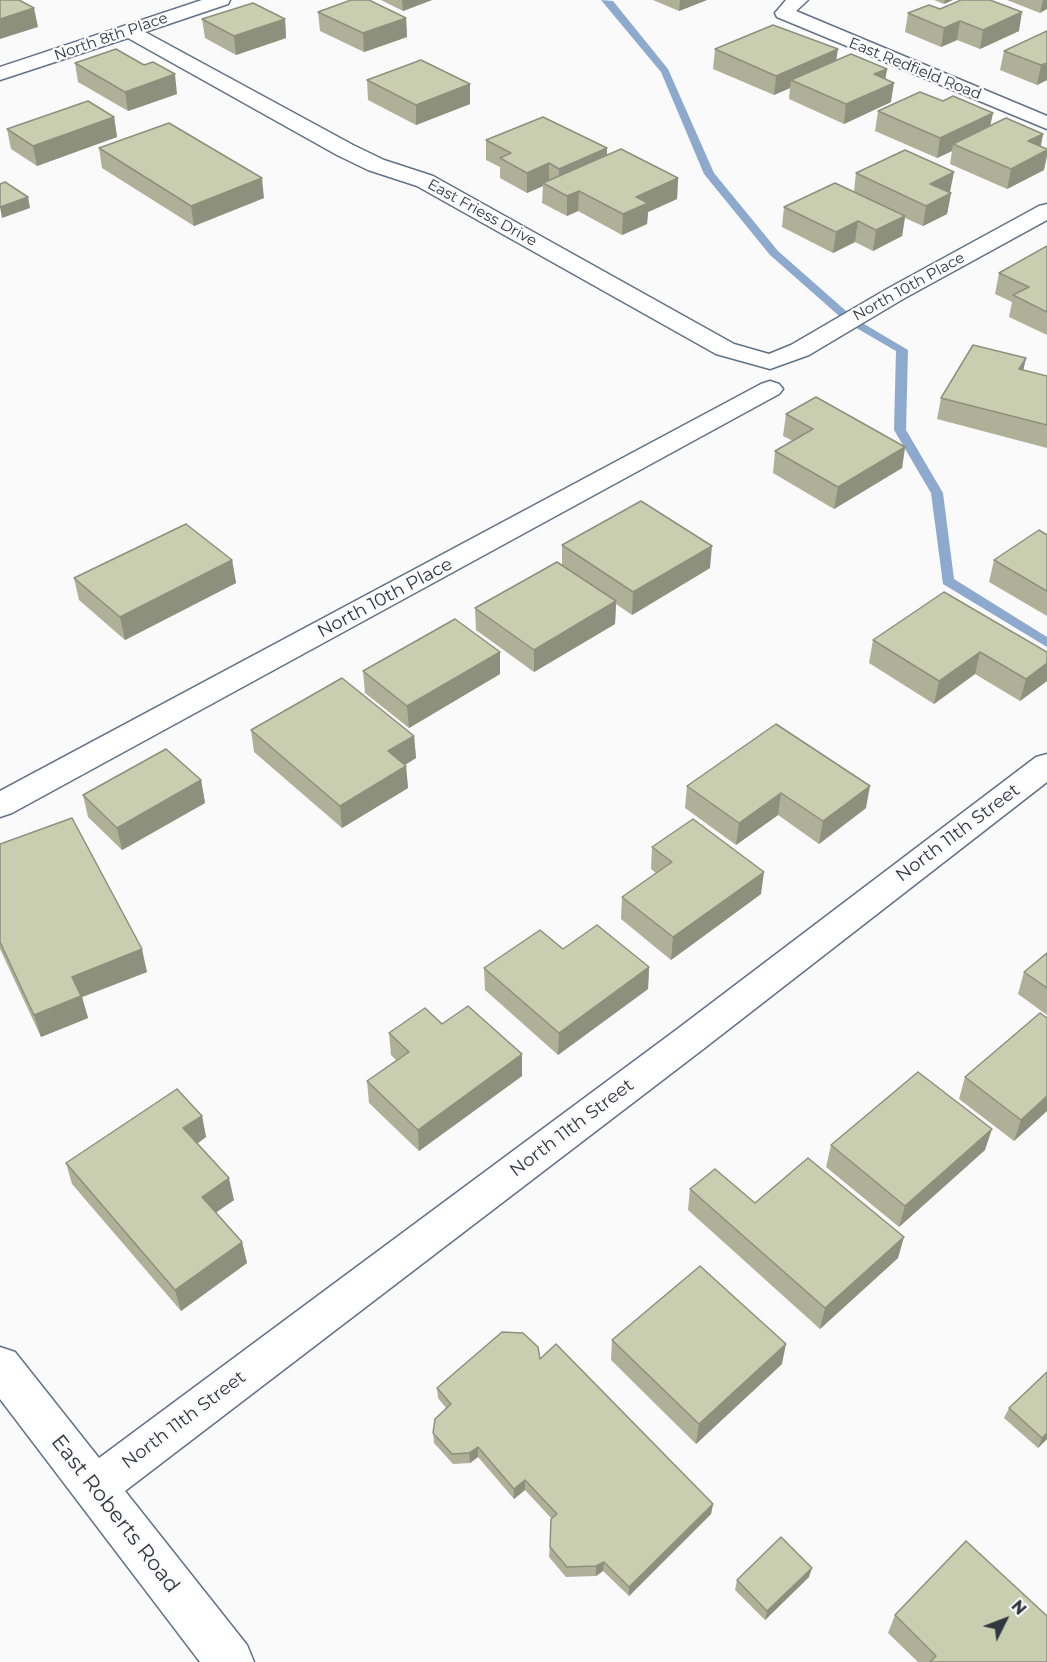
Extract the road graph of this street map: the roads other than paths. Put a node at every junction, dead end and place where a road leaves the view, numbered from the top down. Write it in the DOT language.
graph roads {
  1 [pos="221,0"];
  2 [pos="791,7"];
  3 [pos="130,31"];
  4 [pos="0,74"];
  5 [pos="1047,123"];
  6 [pos="1047,210"];
  7 [pos="770,376"];
  8 [pos="1047,765"];
  9 [pos="0,805"];
  10 [pos="0,1366"];
  11 [pos="94,1488"];
  12 [pos="230,1662"];
  1 -- 3 [label="street, North 8th Place"];
  2 -- 5 [label="street, East Redfield Road"];
  3 -- 4 [label="street, North 8th Place"];
  3 -- 7 [label="street, East Friess Drive"];
  6 -- 7 [label="street, North 10th Place"];
  7 -- 9 [label="street, North 10th Place"];
  8 -- 11 [label="street, North 11th Street"];
  10 -- 11 [label="street, East Roberts Road"];
  11 -- 12 [label="street, East Roberts Road"];
}
